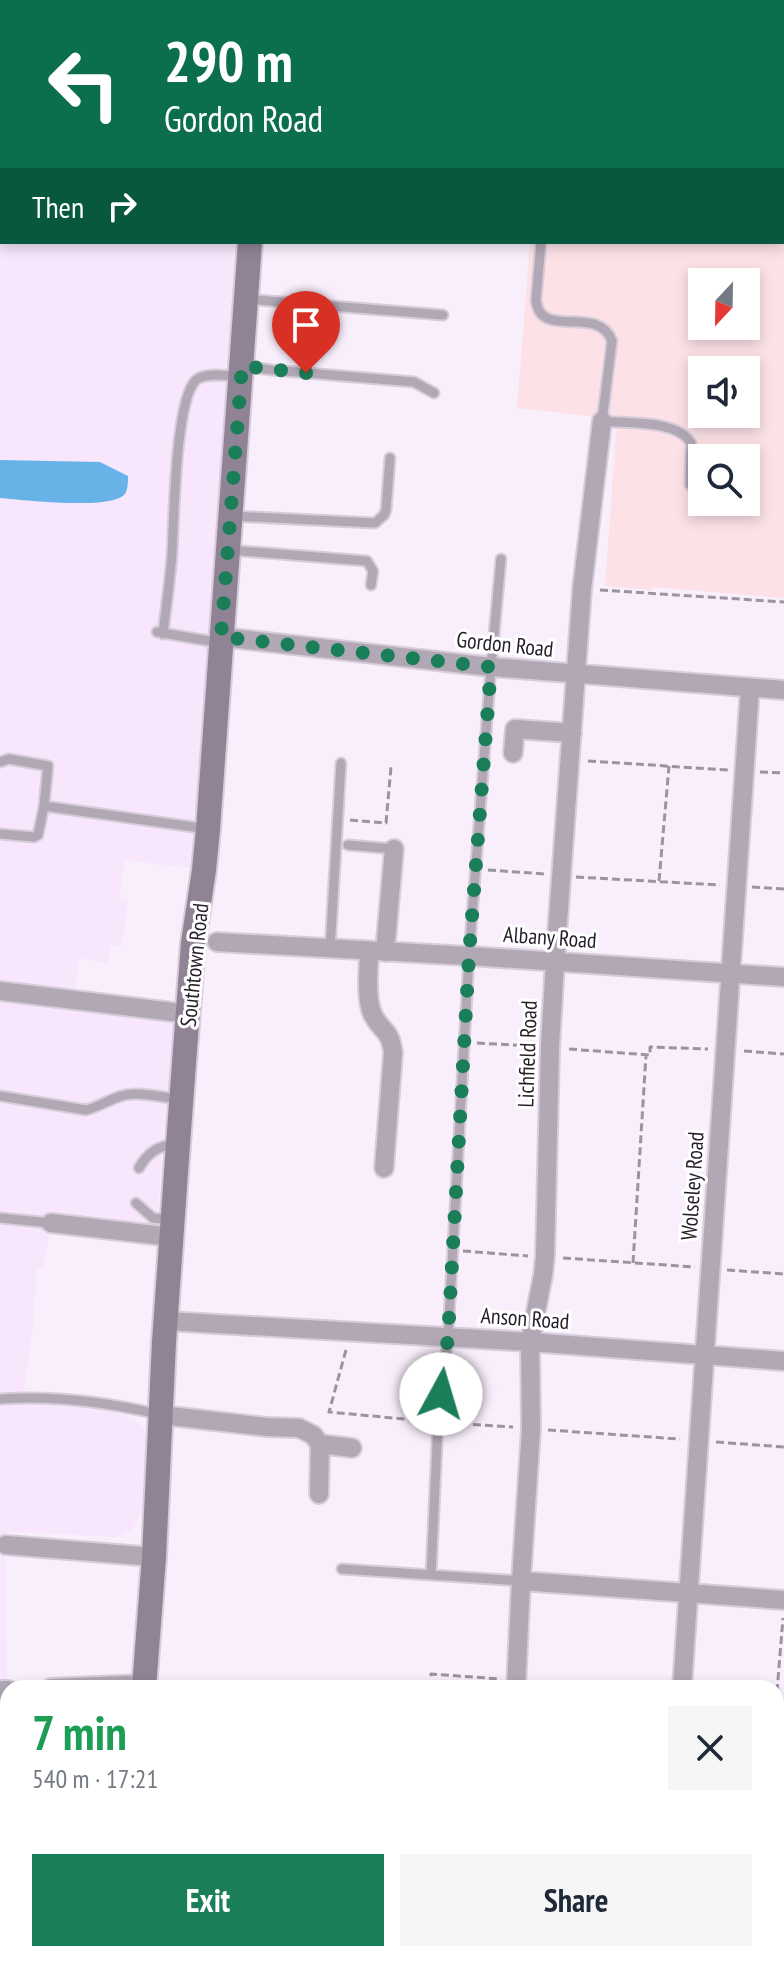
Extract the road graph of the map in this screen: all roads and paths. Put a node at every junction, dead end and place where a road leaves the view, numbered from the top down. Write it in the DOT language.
graph roads {
  1 [pos="250,244"];
  2 [pos="541,244"];
  3 [pos="246,299"];
  4 [pos="443,315"];
  5 [pos="241,371"];
  6 [pos="434,393"];
  7 [pos="602,421"];
  8 [pos="691,444"];
  9 [pos="390,458"];
  10 [pos="231,516"];
  11 [pos="228,550"];
  12 [pos="501,559"];
  13 [pos="371,585"];
  14 [pos="582,589"];
  15 [pos="784,602"];
  16 [pos="221,640"];
  17 [pos="491,667"];
  18 [pos="575,675"];
  19 [pos="750,688"];
  20 [pos="784,690"];
  21 [pos="572,733"];
  22 [pos="513,753"];
  23 [pos="570,760"];
  24 [pos="0,762"];
  25 [pos="341,763"];
  26 [pos="669,766"];
  27 [pos="391,767"];
  28 [pos="744,771"];
  29 [pos="784,773"];
  30 [pos="44,806"];
  31 [pos="338,819"];
  32 [pos="208,829"];
  33 [pos="0,834"];
  34 [pos="348,845"];
  35 [pos="394,849"];
  36 [pos="475,869"];
  37 [pos="561,876"];
  38 [pos="659,881"];
  39 [pos="737,886"];
  40 [pos="784,889"];
  41 [pos="217,942"];
  42 [pos="330,949"];
  43 [pos="377,951"];
  44 [pos="469,956"];
  45 [pos="555,962"];
  46 [pos="730,973"];
  47 [pos="784,977"];
  48 [pos="0,991"];
  49 [pos="189,1014"];
  50 [pos="465,1042"];
  51 [pos="550,1047"];
  52 [pos="726,1049"];
  53 [pos="784,1054"];
  54 [pos="646,1055"];
  55 [pos="0,1096"];
  56 [pos="182,1099"];
  57 [pos="178,1144"];
  58 [pos="139,1168"];
  59 [pos="384,1168"];
  60 [pos="136,1203"];
  61 [pos="0,1218"];
  62 [pos="51,1223"];
  63 [pos="173,1228"];
  64 [pos="452,1251"];
  65 [pos="545,1257"];
  66 [pos="633,1263"];
  67 [pos="711,1268"];
  68 [pos="784,1274"];
  69 [pos="166,1321"];
  70 [pos="351,1331"];
  71 [pos="448,1337"];
  72 [pos="530,1342"];
  73 [pos="704,1356"];
  74 [pos="784,1361"];
  75 [pos="0,1399"];
  76 [pos="161,1415"];
  77 [pos="438,1422"];
  78 [pos="531,1429"];
  79 [pos="698,1441"];
  80 [pos="320,1444"];
  81 [pos="784,1447"];
  82 [pos="352,1448"];
  83 [pos="319,1494"];
  84 [pos="3,1544"];
  85 [pos="154,1557"];
  86 [pos="342,1569"];
  87 [pos="431,1575"];
  88 [pos="521,1581"];
  89 [pos="688,1593"];
  90 [pos="784,1600"];
  91 [pos="784,1607"];
  92 [pos="144,1680"];
  93 [pos="431,1680"];
  94 [pos="482,1680"];
  95 [pos="516,1680"];
  96 [pos="683,1680"];
  97 [pos="778,1680"];
  1 -- 3 [label="street, Southtown Road"];
  2 -- 7 [label="lane"];
  3 -- 4 [label="lane"];
  3 -- 5 [label="street, Southtown Road"];
  5 -- 6 [label="lane"];
  5 -- 10 [label="street, Southtown Road"];
  5 -- 16 [label="lane"];
  7 -- 8 [label="lane"];
  7 -- 14 [label="street, Lichfield Road"];
  9 -- 10 [label="lane"];
  10 -- 11 [label="street, Southtown Road"];
  11 -- 13 [label="lane"];
  11 -- 16 [label="street, Southtown Road"];
  12 -- 17 [label="lane"];
  14 -- 15 [label="path"];
  14 -- 18 [label="street, Lichfield Road"];
  16 -- 17 [label="street, Gordon Road"];
  16 -- 32 [label="street, Southtown Road"];
  17 -- 18 [label="street, Gordon Road"];
  17 -- 36 [label="lane"];
  18 -- 19 [label="street, Gordon Road"];
  18 -- 21 [label="street, Lichfield Road"];
  19 -- 20 [label="street, Gordon Road"];
  19 -- 28 [label="street, Wolseley Road"];
  21 -- 22 [label="street"];
  21 -- 23 [label="street, Lichfield Road"];
  23 -- 26 [label="path"];
  23 -- 37 [label="street, Lichfield Road"];
  24 -- 30 [label="lane"];
  25 -- 31 [label="lane"];
  26 -- 28 [label="path"];
  26 -- 38 [label="path"];
  27 -- 31 [label="path"];
  28 -- 29 [label="path"];
  28 -- 39 [label="street, Wolseley Road"];
  30 -- 32 [label="lane"];
  30 -- 33 [label="lane"];
  31 -- 42 [label="lane"];
  32 -- 49 [label="street, Southtown Road"];
  34 -- 35 [label="lane"];
  35 -- 43 [label="street"];
  36 -- 37 [label="path"];
  36 -- 44 [label="lane"];
  37 -- 38 [label="path"];
  37 -- 45 [label="street, Lichfield Road"];
  38 -- 39 [label="path"];
  39 -- 40 [label="path"];
  39 -- 46 [label="street, Wolseley Road"];
  41 -- 42 [label="street, Albany Road"];
  42 -- 43 [label="street, Albany Road"];
  43 -- 44 [label="street, Albany Road"];
  43 -- 59 [label="street"];
  44 -- 45 [label="street, Albany Road"];
  44 -- 50 [label="lane"];
  45 -- 46 [label="street, Albany Road"];
  45 -- 51 [label="street, Lichfield Road"];
  46 -- 47 [label="street, Albany Road"];
  46 -- 52 [label="street, Wolseley Road"];
  48 -- 49 [label="street"];
  49 -- 56 [label="street, Southtown Road"];
  50 -- 51 [label="path"];
  50 -- 64 [label="lane"];
  51 -- 54 [label="path"];
  51 -- 65 [label="street, Lichfield Road"];
  52 -- 53 [label="path"];
  52 -- 54 [label="path"];
  52 -- 67 [label="street, Wolseley Road"];
  54 -- 66 [label="path"];
  55 -- 56 [label="lane"];
  56 -- 57 [label="street, Southtown Road"];
  57 -- 58 [label="lane"];
  57 -- 63 [label="street, Southtown Road"];
  60 -- 63 [label="lane"];
  61 -- 62 [label="lane"];
  62 -- 63 [label="street"];
  63 -- 69 [label="street, Southtown Road"];
  64 -- 65 [label="path"];
  64 -- 71 [label="lane"];
  65 -- 66 [label="path"];
  65 -- 72 [label="street, Lichfield Road"];
  66 -- 67 [label="path"];
  67 -- 68 [label="path"];
  67 -- 73 [label="street, Wolseley Road"];
  69 -- 70 [label="street, Anson Road"];
  69 -- 76 [label="street, Southtown Road"];
  70 -- 71 [label="street, Anson Road"];
  70 -- 77 [label="path"];
  71 -- 72 [label="street, Anson Road"];
  71 -- 77 [label="lane"];
  72 -- 73 [label="street, Anson Road"];
  72 -- 78 [label="street, Lichfield Road"];
  73 -- 74 [label="street, Anson Road"];
  73 -- 79 [label="street, Wolseley Road"];
  75 -- 76 [label="lane"];
  76 -- 80 [label="street"];
  76 -- 85 [label="street, Southtown Road"];
  77 -- 78 [label="path"];
  77 -- 87 [label="lane"];
  78 -- 79 [label="path"];
  78 -- 88 [label="street, Lichfield Road"];
  79 -- 81 [label="path"];
  79 -- 89 [label="street, Wolseley Road"];
  80 -- 82 [label="street"];
  80 -- 83 [label="street"];
  84 -- 85 [label="street"];
  85 -- 92 [label="street, Southtown Road"];
  86 -- 87 [label="lane"];
  87 -- 88 [label="lane"];
  88 -- 89 [label="street"];
  88 -- 95 [label="street, Lichfield Road"];
  89 -- 90 [label="street"];
  89 -- 96 [label="street, Wolseley Road"];
  91 -- 97 [label="path"];
  93 -- 94 [label="path"];
}
